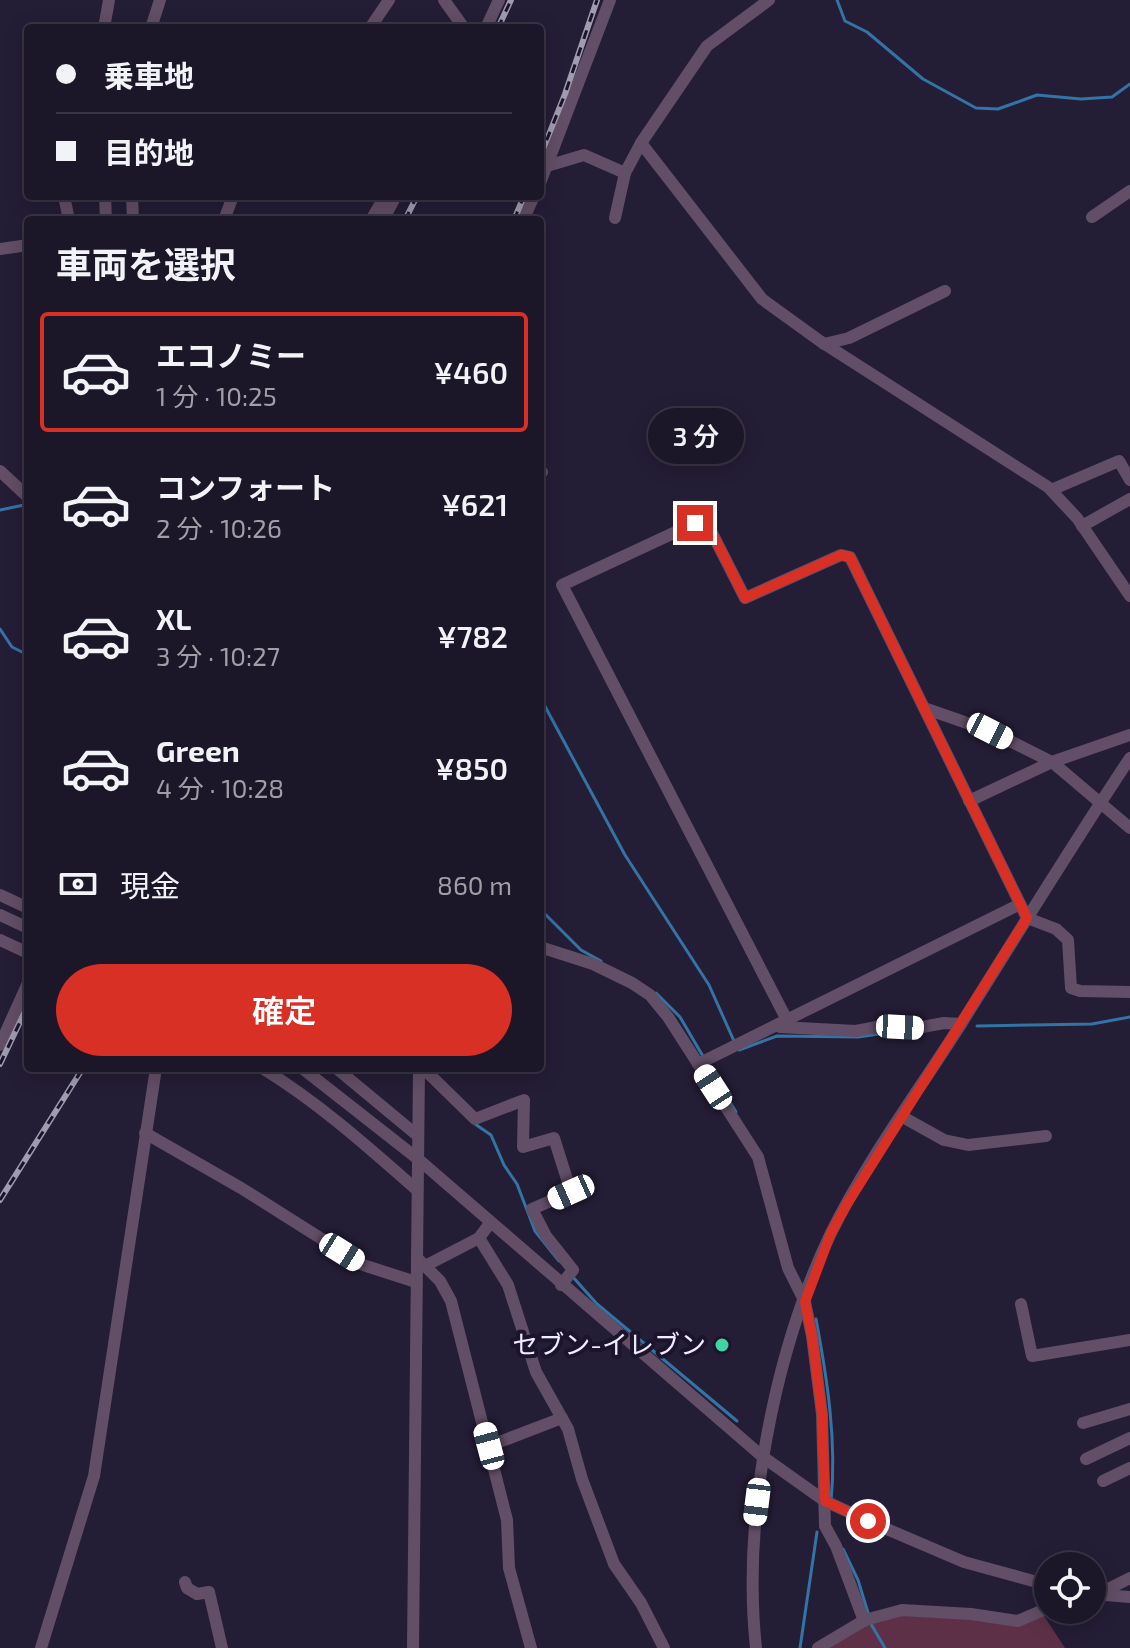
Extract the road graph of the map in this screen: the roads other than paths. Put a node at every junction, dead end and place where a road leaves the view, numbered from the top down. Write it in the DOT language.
graph roads {
  1 [pos="109,0"];
  2 [pos="160,0"];
  3 [pos="389,0"];
  4 [pos="444,0"];
  5 [pos="499,0"];
  6 [pos="610,0"];
  7 [pos="769,0"];
  8 [pos="105,24"];
  9 [pos="152,24"];
  10 [pos="373,24"];
  11 [pos="461,24"];
  12 [pos="488,24"];
  13 [pos="641,143"];
  14 [pos="547,166"];
  15 [pos="544,173"];
  16 [pos="625,173"];
  17 [pos="1130,191"];
  18 [pos="1092,217"];
  19 [pos="615,218"];
  20 [pos="24,246"];
  21 [pos="0,249"];
  22 [pos="945,291"];
  23 [pos="824,344"];
  24 [pos="0,471"];
  25 [pos="1130,480"];
  26 [pos="1051,490"];
  27 [pos="24,493"];
  28 [pos="1130,499"];
  29 [pos="1082,526"];
  30 [pos="1130,596"];
  31 [pos="924,708"];
  32 [pos="1130,735"];
  33 [pos="1130,758"];
  34 [pos="1052,762"];
  35 [pos="969,801"];
  36 [pos="1100,803"];
  37 [pos="1130,828"];
  38 [pos="0,895"];
  39 [pos="1020,904"];
  40 [pos="24,906"];
  41 [pos="0,915"];
  42 [pos="1027,918"];
  43 [pos="24,926"];
  44 [pos="0,940"];
  45 [pos="544,948"];
  46 [pos="24,951"];
  47 [pos="24,992"];
  48 [pos="1130,992"];
  49 [pos="782,1024"];
  50 [pos="961,1024"];
  51 [pos="0,1045"];
  52 [pos="703,1062"];
  53 [pos="155,1072"];
  54 [pos="269,1072"];
  55 [pos="307,1072"];
  56 [pos="341,1072"];
  57 [pos="420,1072"];
  58 [pos="901,1116"];
  59 [pos="145,1133"];
  60 [pos="418,1136"];
  61 [pos="1046,1136"];
  62 [pos="418,1159"];
  63 [pos="417,1190"];
  64 [pos="490,1223"];
  65 [pos="479,1238"];
  66 [pos="421,1262"];
  67 [pos="566,1278"];
  68 [pos="416,1282"];
  69 [pos="805,1302"];
  70 [pos="1021,1304"];
  71 [pos="1130,1340"];
  72 [pos="1130,1409"];
  73 [pos="562,1418"];
  74 [pos="1083,1423"];
  75 [pos="1130,1438"];
  76 [pos="489,1446"];
  77 [pos="763,1457"];
  78 [pos="1086,1459"];
  79 [pos="1130,1468"];
  80 [pos="1103,1481"];
  81 [pos="829,1503"];
  82 [pos="1130,1578"];
  83 [pos="1034,1581"];
  84 [pos="185,1582"];
  85 [pos="1106,1589"];
  86 [pos="1106,1595"];
  87 [pos="1130,1597"];
  88 [pos="1034,1614"];
  89 [pos="868,1619"];
  90 [pos="41,1648"];
  91 [pos="222,1648"];
  92 [pos="413,1648"];
  93 [pos="531,1648"];
  94 [pos="664,1648"];
  95 [pos="756,1648"];
  96 [pos="818,1648"];
  1 -- 8 [label="street"];
  2 -- 9 [label="street"];
  3 -- 10 [label="street"];
  4 -- 11 [label="street"];
  5 -- 12 [label="street"];
  6 -- 14 [label="street"];
  7 -- 13 [label="street"];
  13 -- 16 [label="street"];
  13 -- 23 [label="street"];
  14 -- 15 [label="street"];
  14 -- 16 [label="street"];
  16 -- 19 [label="street"];
  17 -- 18 [label="street"];
  20 -- 21 [label="street"];
  22 -- 23 [label="street"];
  23 -- 26 [label="street"];
  24 -- 27 [label="street"];
  25 -- 26 [label="street"];
  26 -- 29 [label="street"];
  28 -- 29 [label="street"];
  29 -- 30 [label="street"];
  31 -- 34 [label="street"];
  31 -- 35 [label="street"];
  31 -- 49 [label="street"];
  32 -- 34 [label="street"];
  33 -- 36 [label="street"];
  34 -- 35 [label="street"];
  34 -- 36 [label="street"];
  35 -- 39 [label="street"];
  36 -- 37 [label="street"];
  36 -- 42 [label="street"];
  38 -- 40 [label="street"];
  39 -- 42 [label="street"];
  39 -- 49 [label="street"];
  41 -- 43 [label="street"];
  42 -- 48 [label="street"];
  42 -- 50 [label="street"];
  44 -- 46 [label="street"];
  45 -- 52 [label="street"];
  47 -- 51 [label="street"];
  49 -- 50 [label="street"];
  49 -- 52 [label="street"];
  50 -- 58 [label="street"];
  52 -- 69 [label="street"];
  53 -- 59 [label="street"];
  54 -- 63 [label="street"];
  55 -- 62 [label="street"];
  56 -- 60 [label="street"];
  57 -- 60 [label="street"];
  57 -- 67 [label="street"];
  58 -- 61 [label="street"];
  58 -- 69 [label="street"];
  59 -- 68 [label="street"];
  59 -- 90 [label="street"];
  60 -- 62 [label="street"];
  62 -- 63 [label="street"];
  62 -- 64 [label="street"];
  63 -- 66 [label="street"];
  64 -- 65 [label="street"];
  64 -- 67 [label="street"];
  65 -- 66 [label="street"];
  65 -- 73 [label="street"];
  66 -- 68 [label="street"];
  66 -- 76 [label="street"];
  67 -- 77 [label="street"];
  68 -- 92 [label="street"];
  69 -- 77 [label="street"];
  69 -- 81 [label="street"];
  70 -- 71 [label="street"];
  72 -- 74 [label="street"];
  73 -- 76 [label="street"];
  73 -- 94 [label="street"];
  75 -- 78 [label="street"];
  76 -- 93 [label="street"];
  77 -- 81 [label="street"];
  77 -- 95 [label="street"];
  79 -- 80 [label="street"];
  81 -- 83 [label="street"];
  81 -- 89 [label="street"];
  82 -- 85 [label="street"];
  84 -- 91 [label="street"];
  86 -- 87 [label="street"];
  88 -- 89 [label="street"];
  89 -- 96 [label="street"];
}
